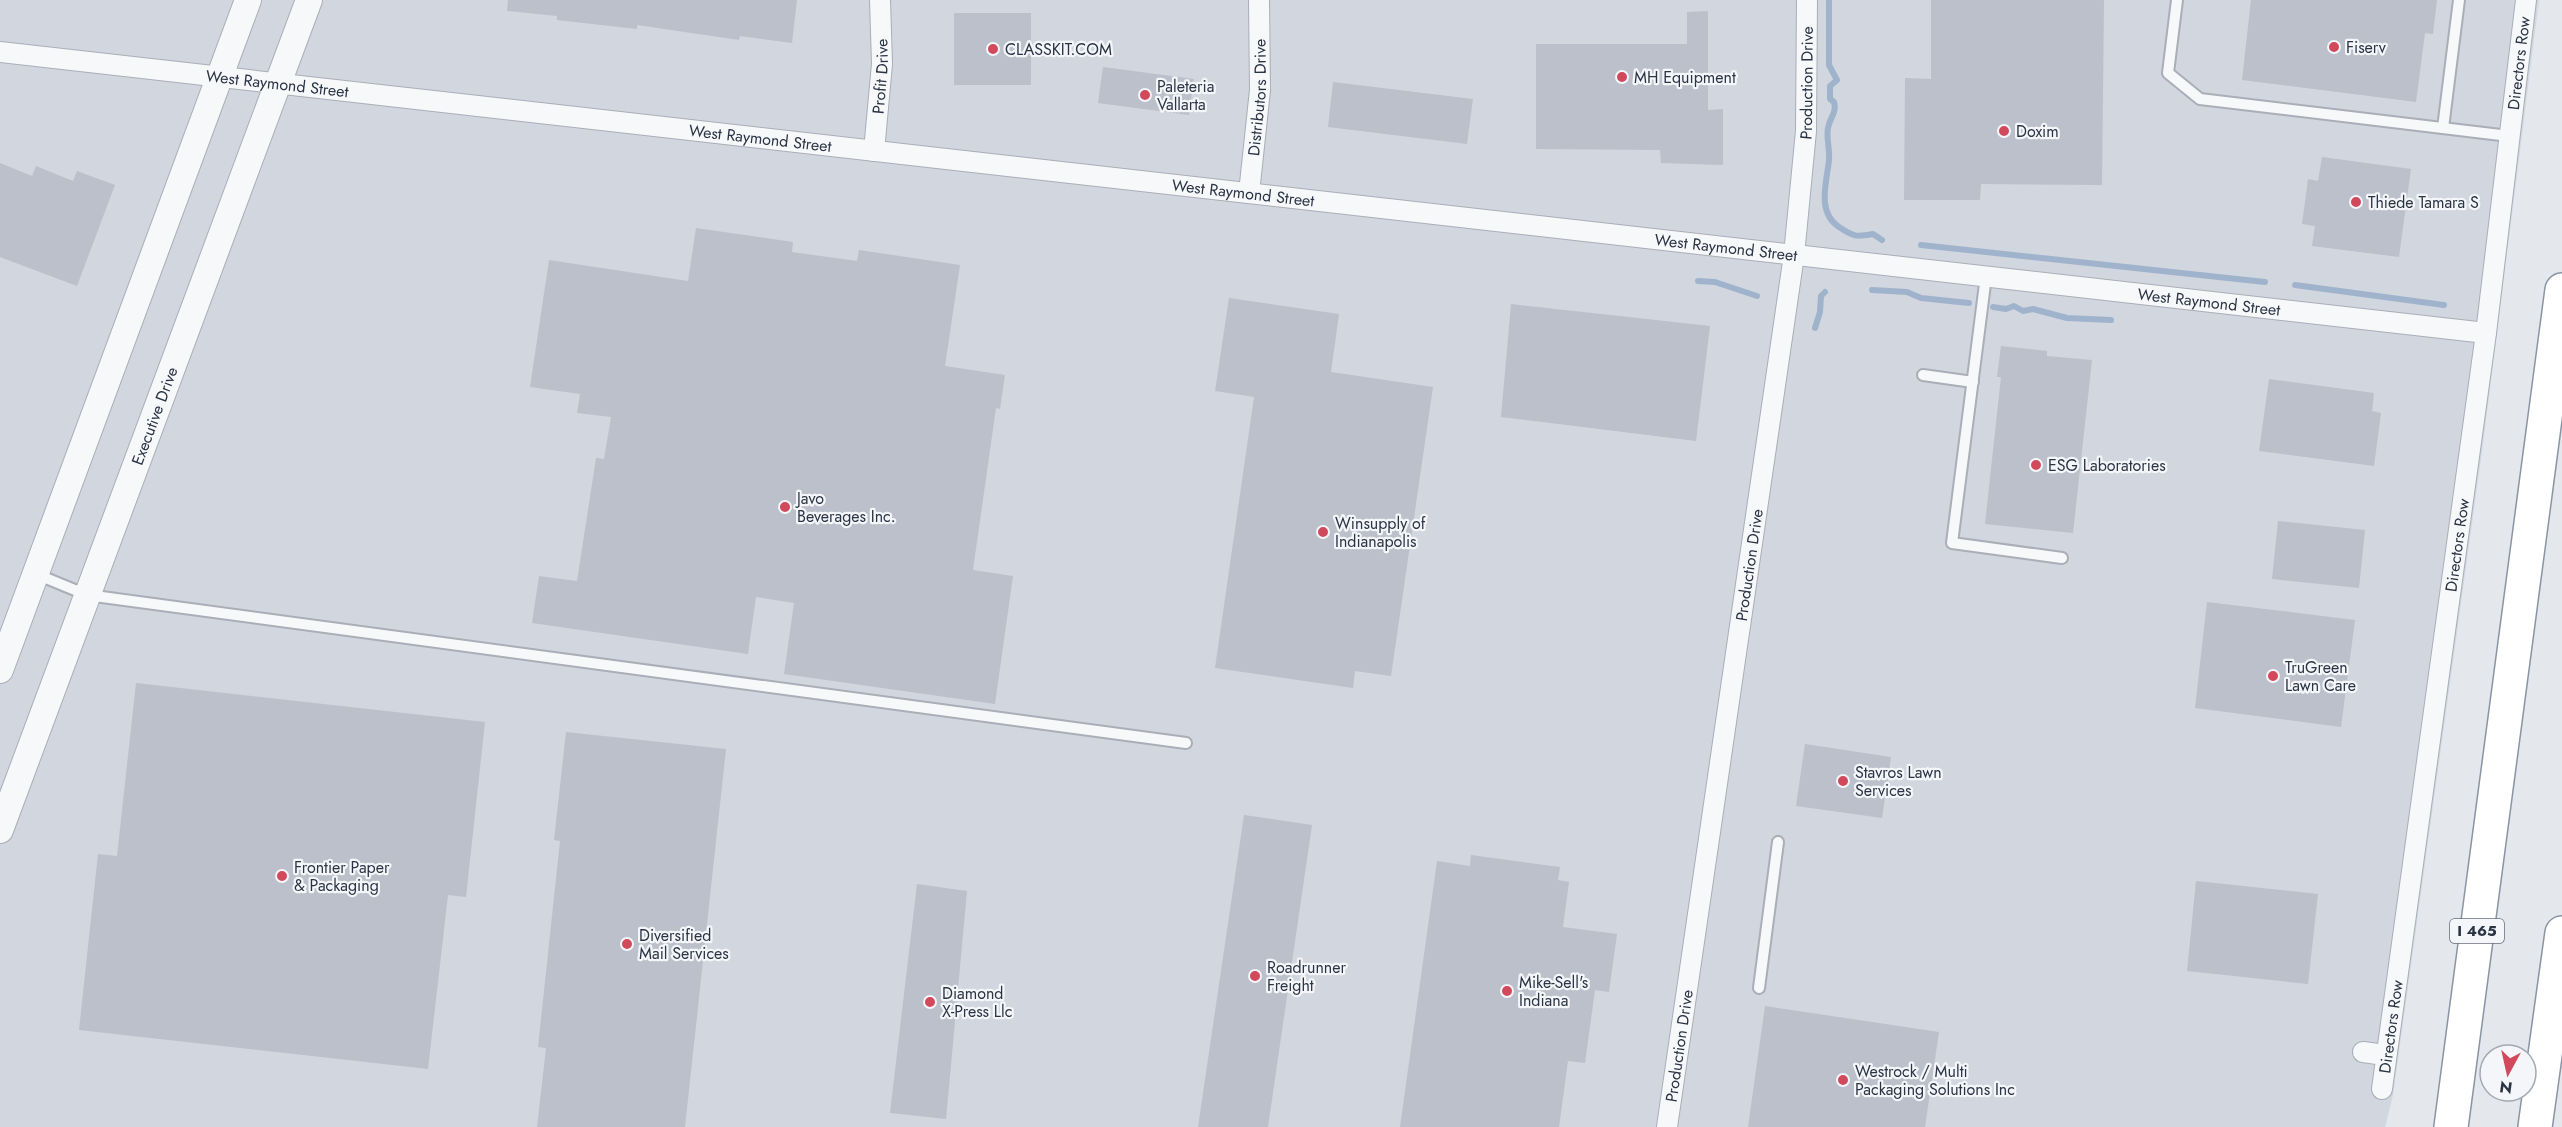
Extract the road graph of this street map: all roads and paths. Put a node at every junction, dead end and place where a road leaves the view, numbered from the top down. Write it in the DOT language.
graph roads {
  1 [pos="249,0"];
  2 [pos="309,0"];
  3 [pos="880,0"];
  4 [pos="1259,0"];
  5 [pos="1807,0"];
  6 [pos="2177,0"];
  7 [pos="2459,0"];
  8 [pos="2526,0"];
  9 [pos="0,52"];
  10 [pos="219,77"];
  11 [pos="278,84"];
  12 [pos="2443,128"];
  13 [pos="2509,136"];
  14 [pos="874,151"];
  15 [pos="1250,194"];
  16 [pos="1794,255"];
  17 [pos="1986,276"];
  18 [pos="2562,290"];
  19 [pos="2486,333"];
  20 [pos="1923,375"];
  21 [pos="1973,381"];
  22 [pos="2062,558"];
  23 [pos="36,574"];
  24 [pos="87,595"];
  25 [pos="0,670"];
  26 [pos="1185,743"];
  27 [pos="0,830"];
  28 [pos="1778,842"];
  29 [pos="2562,933"];
  30 [pos="1759,988"];
  31 [pos="2363,1052"];
  32 [pos="2385,1055"];
  33 [pos="2382,1089"];
  34 [pos="1667,1127"];
  35 [pos="2451,1127"];
  36 [pos="2535,1127"];
  1 -- 10 [label="street"];
  2 -- 11 [label="street, Executive Drive"];
  3 -- 14 [label="street, Profit Drive"];
  4 -- 15 [label="street, Distributors Drive"];
  5 -- 16 [label="street, Production Drive"];
  6 -- 12 [label="lane"];
  7 -- 12 [label="lane"];
  8 -- 13 [label="street, Directors Row"];
  9 -- 10 [label="street, West Raymond Street"];
  10 -- 11 [label="street, West Raymond Street"];
  10 -- 23 [label="street"];
  11 -- 14 [label="street, West Raymond Street"];
  11 -- 24 [label="street, Executive Drive"];
  12 -- 13 [label="lane"];
  13 -- 19 [label="street, Directors Row"];
  14 -- 15 [label="street, West Raymond Street"];
  15 -- 16 [label="street, West Raymond Street"];
  16 -- 17 [label="street, West Raymond Street"];
  16 -- 34 [label="street, Production Drive"];
  17 -- 19 [label="street, West Raymond Street"];
  17 -- 21 [label="lane"];
  18 -- 35 [label="highway, I 465"];
  19 -- 32 [label="street, Directors Row"];
  20 -- 21 [label="lane"];
  21 -- 22 [label="lane"];
  23 -- 24 [label="lane"];
  23 -- 25 [label="street"];
  24 -- 26 [label="lane"];
  24 -- 27 [label="street, Executive Drive"];
  28 -- 30 [label="lane"];
  29 -- 36 [label="highway"];
  31 -- 32 [label="street"];
  32 -- 33 [label="street, Directors Row"];
}
